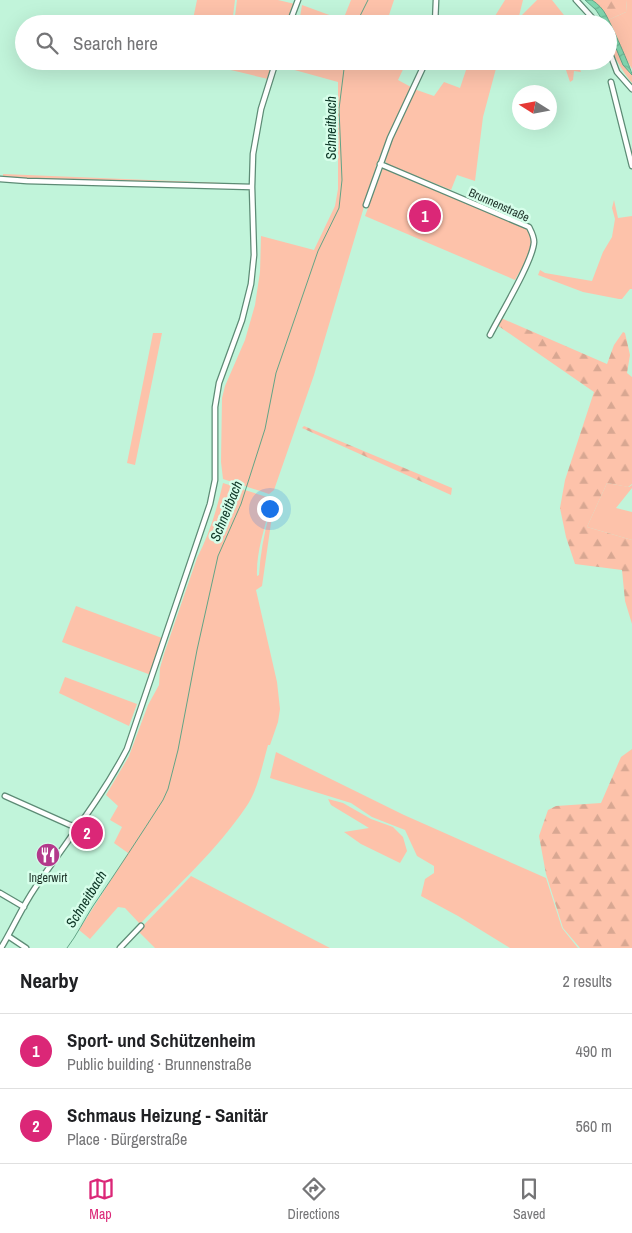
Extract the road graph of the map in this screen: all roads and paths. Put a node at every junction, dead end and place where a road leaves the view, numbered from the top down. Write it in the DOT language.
graph roads {
  1 [pos="298,0"];
  2 [pos="436,0"];
  3 [pos="576,0"];
  4 [pos="292,15"];
  5 [pos="435,15"];
  6 [pos="590,15"];
  7 [pos="273,70"];
  8 [pos="422,70"];
  9 [pos="617,70"];
  10 [pos="611,82"];
  11 [pos="632,89"];
  12 [pos="632,145"];
  13 [pos="626,146"];
  14 [pos="380,164"];
  15 [pos="632,166"];
  16 [pos="0,179"];
  17 [pos="252,187"];
  18 [pos="366,205"];
  19 [pos="490,335"];
  20 [pos="5,796"];
  21 [pos="79,827"];
  22 [pos="0,893"];
  23 [pos="24,907"];
  24 [pos="141,926"];
  25 [pos="8,936"];
  26 [pos="1,948"];
  27 [pos="26,948"];
  28 [pos="120,948"];
  1 -- 4 [label="street"];
  2 -- 5 [label="street"];
  3 -- 6 [label="street"];
  7 -- 17 [label="street"];
  8 -- 14 [label="street"];
  9 -- 11 [label="street"];
  10 -- 13 [label="street"];
  12 -- 13 [label="street"];
  13 -- 15 [label="street"];
  14 -- 18 [label="street"];
  14 -- 19 [label="street, Brunnenstraße"];
  16 -- 17 [label="street"];
  17 -- 21 [label="street"];
  20 -- 21 [label="street"];
  21 -- 23 [label="street"];
  22 -- 23 [label="street"];
  23 -- 25 [label="street"];
  24 -- 28 [label="street"];
  25 -- 26 [label="street"];
  25 -- 27 [label="street"];
}
